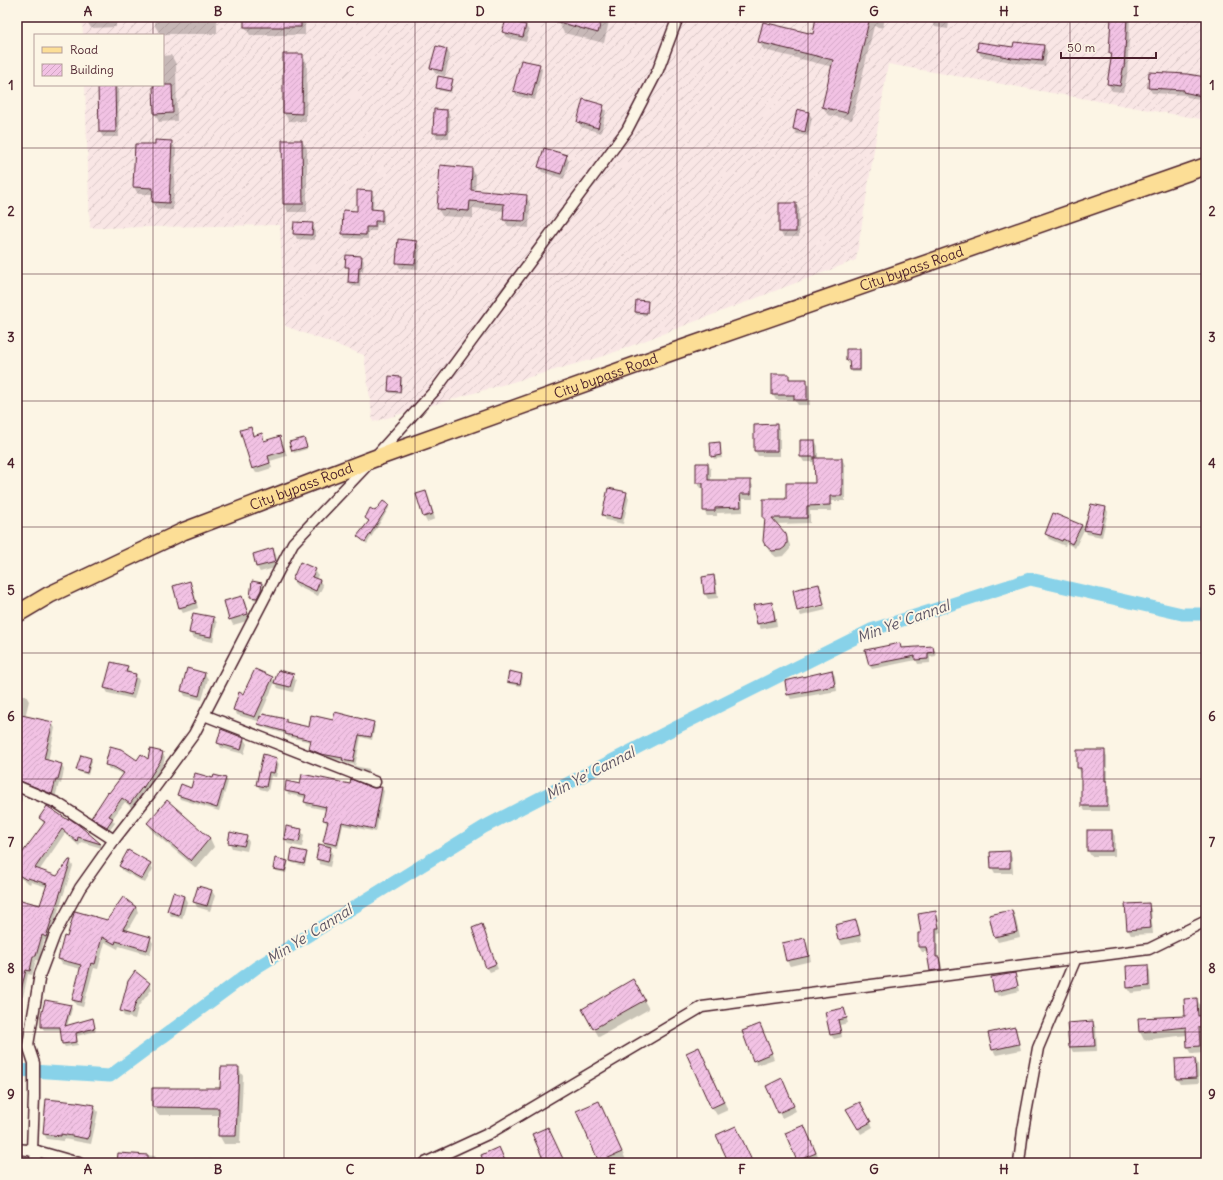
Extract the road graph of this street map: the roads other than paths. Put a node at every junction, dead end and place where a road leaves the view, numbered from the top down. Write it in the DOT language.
graph roads {
  1 [pos="678,17"];
  2 [pos="1206,166"];
  3 [pos="373,459"];
  4 [pos="17,614"];
  5 [pos="204,715"];
  6 [pos="375,782"];
  7 [pos="17,786"];
  8 [pos="114,840"];
  9 [pos="1206,921"];
  10 [pos="1076,958"];
  11 [pos="17,1149"];
  12 [pos="34,1151"];
  13 [pos="34,1163"];
  14 [pos="79,1163"];
  15 [pos="425,1163"];
  16 [pos="1019,1163"];
  1 -- 3 [label="street"];
  2 -- 3 [label="main road, City bypass Road"];
  3 -- 4 [label="main road, City bypass Road"];
  3 -- 5 [label="street"];
  5 -- 6 [label="street"];
  5 -- 8 [label="street"];
  7 -- 8 [label="street"];
  8 -- 12 [label="street"];
  9 -- 10 [label="street"];
  10 -- 15 [label="street"];
  10 -- 16 [label="street"];
  11 -- 12 [label="street"];
  12 -- 13 [label="street"];
  12 -- 14 [label="street"];
}
